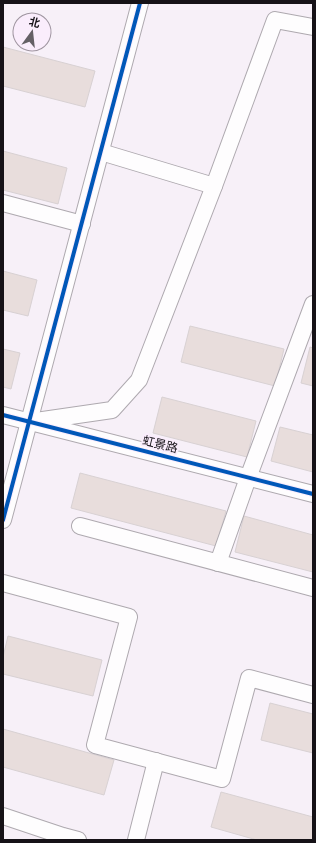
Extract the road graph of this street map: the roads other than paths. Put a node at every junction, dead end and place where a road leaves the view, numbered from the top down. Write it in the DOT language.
graph roads {
  1 [pos="140,3"];
  2 [pos="313,27"];
  3 [pos="101,152"];
  4 [pos="214,186"];
  5 [pos="3,203"];
  6 [pos="82,224"];
  7 [pos="313,304"];
  8 [pos="3,415"];
  9 [pos="29,422"];
  10 [pos="248,478"];
  11 [pos="313,494"];
  12 [pos="3,520"];
  13 [pos="80,526"];
  14 [pos="218,563"];
  15 [pos="3,583"];
  16 [pos="313,588"];
  17 [pos="313,695"];
  18 [pos="156,761"];
  19 [pos="3,816"];
  20 [pos="67,839"];
  21 [pos="136,840"];
  1 -- 3 [label="street"];
  2 -- 4 [label="street"];
  3 -- 4 [label="street"];
  3 -- 6 [label="street"];
  4 -- 9 [label="street"];
  5 -- 6 [label="street"];
  6 -- 9 [label="street"];
  7 -- 10 [label="street"];
  8 -- 9 [label="street, 虹景路"];
  9 -- 10 [label="street, 虹景路"];
  9 -- 12 [label="street"];
  10 -- 11 [label="street, 虹景路"];
  10 -- 14 [label="street"];
  13 -- 14 [label="street"];
  14 -- 16 [label="street"];
  15 -- 18 [label="street"];
  17 -- 18 [label="street"];
  18 -- 21 [label="street"];
  19 -- 20 [label="street"];
}
